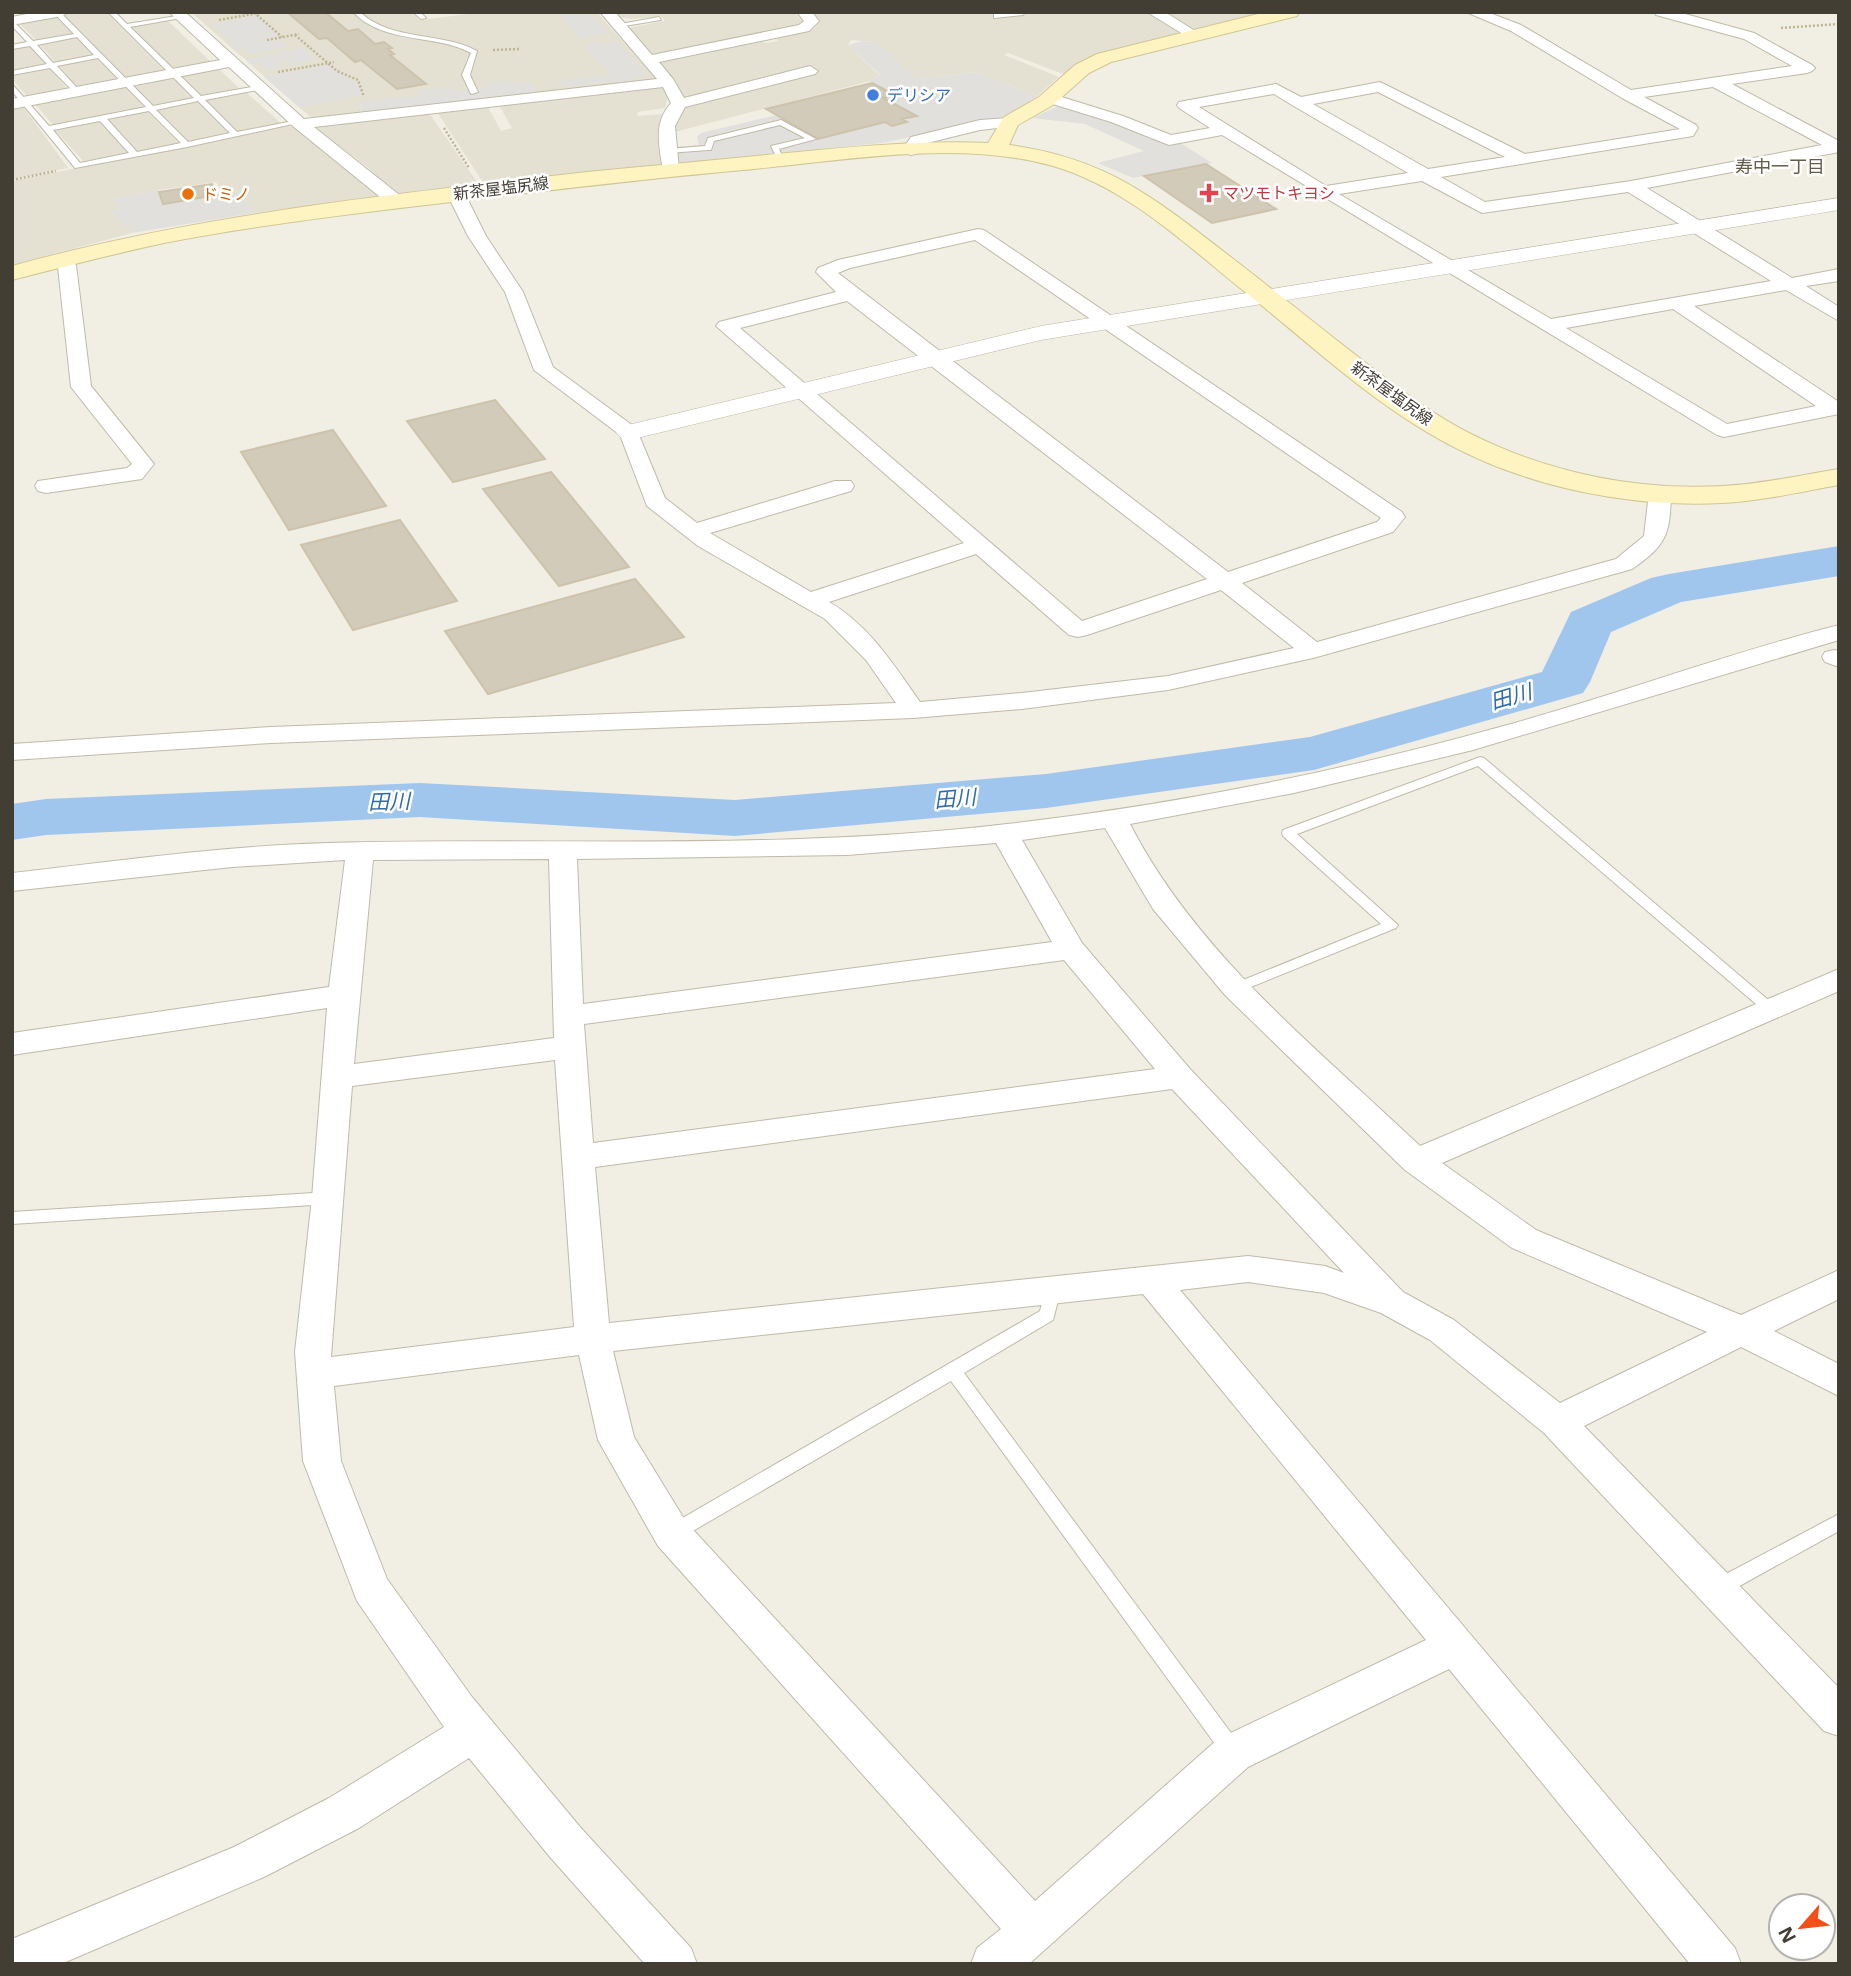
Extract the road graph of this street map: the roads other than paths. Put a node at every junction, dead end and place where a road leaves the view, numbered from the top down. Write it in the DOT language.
graph roads {
  1 [pos="111,12"];
  2 [pos="356,12"];
  3 [pos="416,12"];
  4 [pos="607,12"];
  5 [pos="804,12"];
  6 [pos="1018,12"];
  7 [pos="1154,12"];
  8 [pos="1290,12"];
  9 [pos="1473,12"];
  10 [pos="1661,12"];
  11 [pos="60,13"];
  12 [pos="178,14"];
  13 [pos="999,15"];
  14 [pos="423,18"];
  15 [pos="659,19"];
  16 [pos="12,22"];
  17 [pos="618,24"];
  18 [pos="125,26"];
  19 [pos="78,35"];
  20 [pos="1196,36"];
  21 [pos="32,44"];
  22 [pos="12,47"];
  23 [pos="99,56"];
  24 [pos="648,60"];
  25 [pos="233,62"];
  26 [pos="52,65"];
  27 [pos="810,71"];
  28 [pos="12,73"];
  29 [pos="173,74"];
  30 [pos="668,82"];
  31 [pos="125,83"];
  32 [pos="1718,83"];
  33 [pos="12,86"];
  34 [pos="260,87"];
  35 [pos="76,92"];
  36 [pos="474,92"];
  37 [pos="1628,96"];
  38 [pos="1049,98"];
  39 [pos="200,99"];
  40 [pos="1298,102"];
  41 [pos="19,103"];
  42 [pos="679,104"];
  43 [pos="151,109"];
  44 [pos="102,118"];
  45 [pos="299,123"];
  46 [pos="1009,123"];
  47 [pos="47,129"];
  48 [pos="1224,130"];
  49 [pos="236,135"];
  50 [pos="187,145"];
  51 [pos="1838,147"];
  52 [pos="910,150"];
  53 [pos="997,150"];
  54 [pos="135,155"];
  55 [pos="670,160"];
  56 [pos="1524,160"];
  57 [pos="782,161"];
  58 [pos="1424,177"];
  59 [pos="1631,186"];
  60 [pos="1325,191"];
  61 [pos="456,194"];
  62 [pos="396,201"];
  63 [pos="1839,204"];
  64 [pos="1696,227"];
  65 [pos="60,259"];
  66 [pos="1446,267"];
  67 [pos="12,273"];
  68 [pos="1839,275"];
  69 [pos="1789,283"];
  70 [pos="850,294"];
  71 [pos="1262,296"];
  72 [pos="1678,304"];
  73 [pos="1839,315"];
  74 [pos="1106,321"];
  75 [pos="1550,326"];
  76 [pos="934,357"];
  77 [pos="802,390"];
  78 [pos="1836,409"];
  79 [pos="629,432"];
  80 [pos="1839,477"];
  81 [pos="47,486"];
  82 [pos="843,486"];
  83 [pos="1660,494"];
  84 [pos="693,531"];
  85 [pos="980,545"];
  86 [pos="1226,582"];
  87 [pos="810,600"];
  88 [pos="1837,650"];
  89 [pos="1313,651"];
  90 [pos="913,710"];
  91 [pos="12,752"];
  92 [pos="1114,818"];
  93 [pos="1004,833"];
  94 [pos="564,850"];
  95 [pos="360,851"];
  96 [pos="12,882"];
  97 [pos="1072,949"];
  98 [pos="1839,979"];
  99 [pos="1236,988"];
  100 [pos="344,995"];
  101 [pos="1768,1007"];
  102 [pos="569,1031"];
  103 [pos="12,1044"];
  104 [pos="338,1077"];
  105 [pos="1179,1077"];
  106 [pos="578,1157"];
  107 [pos="1416,1161"];
  108 [pos="329,1198"];
  109 [pos="12,1218"];
  110 [pos="1150,1278"];
  111 [pos="1839,1283"];
  112 [pos="1053,1289"];
  113 [pos="1393,1303"];
  114 [pos="1739,1330"];
  115 [pos="593,1339"];
  116 [pos="953,1371"];
  117 [pos="317,1373"];
  118 [pos="1839,1381"];
  119 [pos="1557,1422"];
  120 [pos="1839,1522"];
  121 [pos="672,1534"];
  122 [pos="1718,1588"];
  123 [pos="1455,1646"];
  124 [pos="1839,1717"];
  125 [pos="474,1732"];
  126 [pos="1233,1753"];
  127 [pos="1033,1932"];
  128 [pos="12,1962"];
  129 [pos="675,1964"];
  130 [pos="993,1964"];
  131 [pos="1718,1964"];
  1 -- 18 [label="lane"];
  2 -- 36 [label="lane"];
  3 -- 14 [label="lane"];
  4 -- 17 [label="street"];
  5 -- 24 [label="street"];
  6 -- 13 [label="street"];
  7 -- 20 [label="street"];
  8 -- 20 [label="main road"];
  9 -- 37 [label="street"];
  10 -- 32 [label="street"];
  11 -- 16 [label="street"];
  11 -- 19 [label="lane"];
  12 -- 18 [label="lane"];
  12 -- 25 [label="street"];
  15 -- 17 [label="lane"];
  16 -- 21 [label="lane"];
  17 -- 24 [label="street"];
  18 -- 29 [label="lane"];
  19 -- 21 [label="lane"];
  19 -- 23 [label="lane"];
  20 -- 38 [label="main road"];
  21 -- 22 [label="lane"];
  21 -- 26 [label="lane"];
  23 -- 26 [label="lane"];
  23 -- 31 [label="lane"];
  24 -- 30 [label="street"];
  25 -- 29 [label="street"];
  25 -- 34 [label="street"];
  26 -- 28 [label="lane"];
  26 -- 35 [label="lane"];
  27 -- 42 [label="street"];
  29 -- 31 [label="street"];
  29 -- 39 [label="lane"];
  30 -- 42 [label="street"];
  30 -- 45 [label="street"];
  31 -- 35 [label="street"];
  31 -- 43 [label="lane"];
  32 -- 37 [label="street"];
  32 -- 51 [label="street"];
  33 -- 41 [label="lane"];
  34 -- 39 [label="lane"];
  34 -- 45 [label="street"];
  35 -- 41 [label="street"];
  37 -- 56 [label="street"];
  38 -- 46 [label="main road"];
  38 -- 48 [label="street"];
  39 -- 43 [label="lane"];
  39 -- 49 [label="lane"];
  40 -- 48 [label="street"];
  40 -- 56 [label="street"];
  40 -- 58 [label="street"];
  41 -- 47 [label="lane"];
  42 -- 55 [label="street"];
  43 -- 44 [label="lane"];
  43 -- 50 [label="lane"];
  44 -- 47 [label="lane"];
  44 -- 54 [label="lane"];
  45 -- 49 [label="lane"];
  45 -- 62 [label="street"];
  46 -- 52 [label="street"];
  46 -- 53 [label="main road"];
  47 -- 54 [label="lane"];
  48 -- 60 [label="street"];
  49 -- 50 [label="lane"];
  50 -- 54 [label="lane"];
  51 -- 59 [label="street"];
  52 -- 53 [label="main road, 新茶屋塩尻線"];
  52 -- 57 [label="main road, 新茶屋塩尻線"];
  53 -- 71 [label="main road, 新茶屋塩尻線"];
  55 -- 57 [label="main road, 新茶屋塩尻線"];
  55 -- 57 [label="lane"];
  55 -- 61 [label="main road, 新茶屋塩尻線"];
  56 -- 58 [label="street"];
  58 -- 59 [label="street"];
  58 -- 60 [label="street"];
  59 -- 64 [label="street"];
  60 -- 66 [label="street"];
  61 -- 62 [label="main road, 新茶屋塩尻線"];
  61 -- 79 [label="street"];
  62 -- 65 [label="main road, 新茶屋塩尻線"];
  63 -- 64 [label="street"];
  64 -- 66 [label="street"];
  64 -- 69 [label="street"];
  65 -- 67 [label="main road, 新茶屋塩尻線"];
  65 -- 81 [label="street"];
  66 -- 71 [label="street"];
  66 -- 75 [label="street"];
  68 -- 69 [label="street"];
  69 -- 72 [label="street"];
  69 -- 73 [label="street"];
  70 -- 74 [label="street"];
  70 -- 76 [label="street"];
  70 -- 77 [label="street"];
  71 -- 74 [label="street"];
  71 -- 83 [label="main road, 新茶屋塩尻線"];
  72 -- 75 [label="street"];
  72 -- 78 [label="street"];
  74 -- 76 [label="street"];
  74 -- 86 [label="street"];
  75 -- 78 [label="street"];
  76 -- 77 [label="street"];
  76 -- 86 [label="street"];
  77 -- 79 [label="street"];
  77 -- 85 [label="street"];
  79 -- 84 [label="street"];
  80 -- 83 [label="main road, 新茶屋塩尻線"];
  82 -- 84 [label="street"];
  83 -- 89 [label="street"];
  84 -- 87 [label="street"];
  85 -- 86 [label="street"];
  85 -- 87 [label="street"];
  86 -- 89 [label="street"];
  87 -- 90 [label="street"];
  88 -- 92 [label="street"];
  89 -- 90 [label="street"];
  90 -- 91 [label="street"];
  92 -- 93 [label="street"];
  92 -- 99 [label="street"];
  93 -- 94 [label="street"];
  93 -- 97 [label="street"];
  94 -- 95 [label="street"];
  94 -- 102 [label="street"];
  95 -- 96 [label="street"];
  95 -- 100 [label="street"];
  97 -- 102 [label="street"];
  97 -- 105 [label="street"];
  98 -- 101 [label="street"];
  99 -- 101 [label="lane"];
  99 -- 107 [label="street"];
  100 -- 103 [label="street"];
  100 -- 104 [label="street"];
  101 -- 107 [label="street"];
  102 -- 104 [label="street"];
  102 -- 106 [label="street"];
  104 -- 108 [label="street"];
  105 -- 106 [label="street"];
  105 -- 113 [label="street"];
  106 -- 115 [label="street"];
  107 -- 114 [label="street"];
  108 -- 109 [label="lane"];
  108 -- 117 [label="street"];
  110 -- 112 [label="street"];
  110 -- 113 [label="street"];
  110 -- 123 [label="street"];
  111 -- 114 [label="street"];
  112 -- 115 [label="street"];
  112 -- 116 [label="lane"];
  113 -- 119 [label="street"];
  114 -- 118 [label="street"];
  114 -- 119 [label="street"];
  115 -- 117 [label="street"];
  115 -- 121 [label="street"];
  116 -- 121 [label="lane"];
  116 -- 126 [label="lane"];
  117 -- 125 [label="street"];
  119 -- 122 [label="street"];
  120 -- 122 [label="lane"];
  121 -- 127 [label="street"];
  122 -- 124 [label="street"];
  123 -- 126 [label="street"];
  123 -- 131 [label="street"];
  125 -- 128 [label="street"];
  125 -- 129 [label="street"];
  126 -- 127 [label="street"];
  127 -- 130 [label="street"];
}
